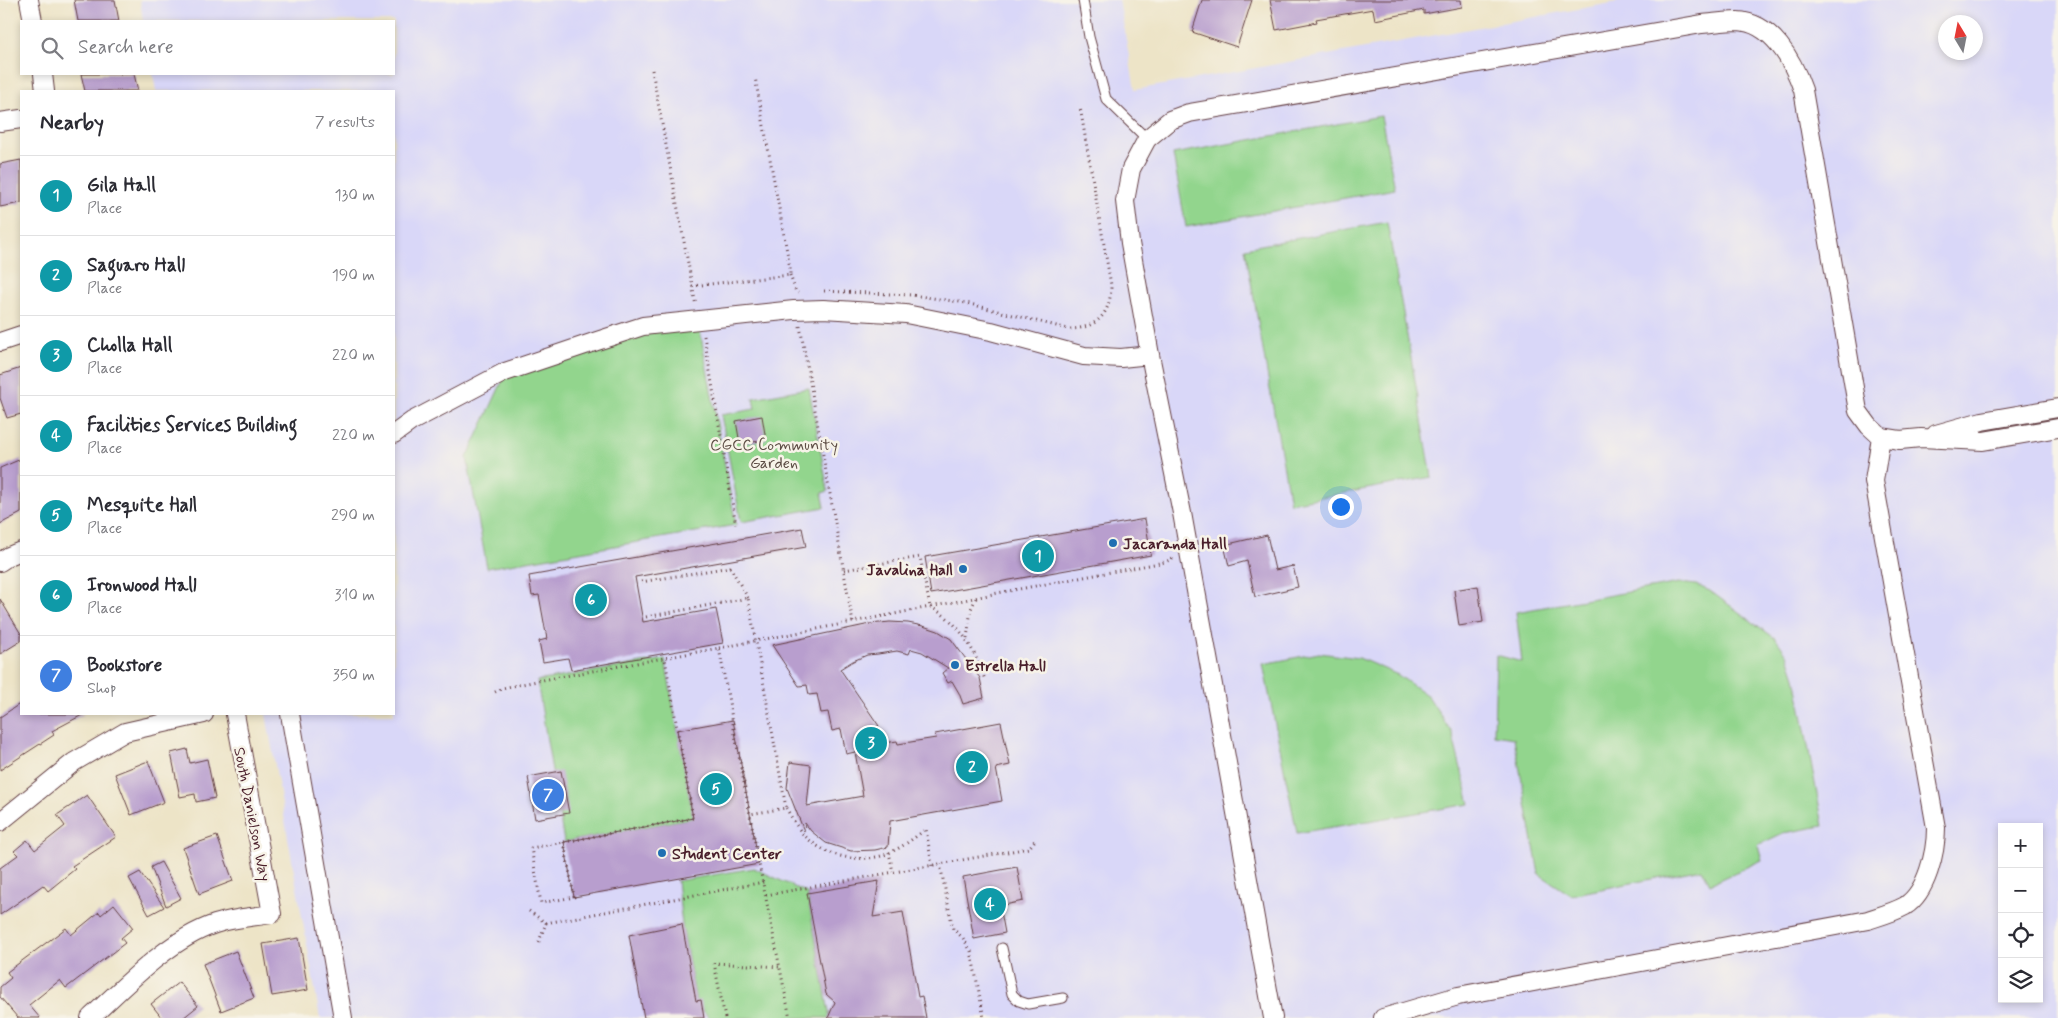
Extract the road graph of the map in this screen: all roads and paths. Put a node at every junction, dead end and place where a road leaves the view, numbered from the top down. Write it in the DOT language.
graph roads {
  1 [pos="29,0"];
  2 [pos="1083,0"];
  3 [pos="33,20"];
  4 [pos="652,70"];
  5 [pos="43,75"];
  6 [pos="755,77"];
  7 [pos="45,90"];
  8 [pos="1080,107"];
  9 [pos="20,119"];
  10 [pos="0,122"];
  11 [pos="1147,139"];
  12 [pos="790,275"];
  13 [pos="692,286"];
  14 [pos="819,291"];
  15 [pos="798,298"];
  16 [pos="698,320"];
  17 [pos="20,335"];
  18 [pos="0,342"];
  19 [pos="1150,355"];
  20 [pos="2058,408"];
  21 [pos="2058,428"];
  22 [pos="395,433"];
  23 [pos="1881,437"];
  24 [pos="1921,438"];
  25 [pos="736,525"];
  26 [pos="1188,545"];
  27 [pos="20,551"];
  28 [pos="0,562"];
  29 [pos="844,570"];
  30 [pos="641,582"];
  31 [pos="976,597"];
  32 [pos="748,598"];
  33 [pos="930,607"];
  34 [pos="646,617"];
  35 [pos="854,623"];
  36 [pos="967,638"];
  37 [pos="756,641"];
  38 [pos="719,648"];
  39 [pos="665,659"];
  40 [pos="984,680"];
  41 [pos="495,692"];
  42 [pos="200,715"];
  43 [pos="235,715"];
  44 [pos="290,715"];
  45 [pos="786,808"];
  46 [pos="750,814"];
  47 [pos="0,822"];
  48 [pos="1036,839"];
  49 [pos="564,842"];
  50 [pos="889,852"];
  51 [pos="940,864"];
  52 [pos="932,866"];
  53 [pos="893,872"];
  54 [pos="764,882"];
  55 [pos="766,895"];
  56 [pos="529,911"];
  57 [pos="546,923"];
  58 [pos="538,944"];
  59 [pos="1002,948"];
  60 [pos="780,966"];
  61 [pos="1063,998"];
  62 [pos="90,1018"];
  63 [pos="343,1018"];
  64 [pos="725,1018"];
  65 [pos="790,1018"];
  66 [pos="984,1018"];
  67 [pos="1273,1018"];
  68 [pos="1383,1018"];
  1 -- 3 [label="street"];
  2 -- 11 [label="lane"];
  4 -- 13 [label="path"];
  5 -- 7 [label="street"];
  6 -- 12 [label="path"];
  8 -- 14 [label="path"];
  9 -- 10 [label="street"];
  11 -- 19 [label="street"];
  11 -- 23 [label="street"];
  12 -- 13 [label="path"];
  12 -- 15 [label="path"];
  13 -- 16 [label="path"];
  15 -- 16 [label="street"];
  15 -- 19 [label="street"];
  15 -- 29 [label="path"];
  16 -- 22 [label="street"];
  16 -- 25 [label="path"];
  17 -- 18 [label="street"];
  19 -- 26 [label="street"];
  20 -- 24 [label="street"];
  21 -- 24 [label="street"];
  23 -- 24 [label="street"];
  23 -- 68 [label="street"];
  26 -- 31 [label="path"];
  26 -- 67 [label="street"];
  27 -- 28 [label="street"];
  29 -- 33 [label="path"];
  29 -- 35 [label="path"];
  30 -- 32 [label="path"];
  31 -- 33 [label="path"];
  31 -- 36 [label="path"];
  32 -- 34 [label="path"];
  32 -- 37 [label="path"];
  33 -- 35 [label="path"];
  33 -- 36 [label="path"];
  35 -- 37 [label="path"];
  36 -- 40 [label="path"];
  37 -- 38 [label="path"];
  37 -- 45 [label="path"];
  38 -- 39 [label="path"];
  38 -- 46 [label="path"];
  39 -- 41 [label="path"];
  39 -- 49 [label="path"];
  42 -- 47 [label="street"];
  43 -- 62 [label="street, South Danielson Way"];
  44 -- 63 [label="street"];
  45 -- 46 [label="path"];
  45 -- 50 [label="path"];
  46 -- 54 [label="path"];
  48 -- 51 [label="path"];
  49 -- 49 [label="path"];
  50 -- 52 [label="path"];
  50 -- 53 [label="path"];
  51 -- 52 [label="path"];
  51 -- 66 [label="path"];
  52 -- 53 [label="path"];
  53 -- 55 [label="path"];
  54 -- 55 [label="path"];
  54 -- 57 [label="path"];
  55 -- 60 [label="path"];
  56 -- 57 [label="path"];
  57 -- 58 [label="path"];
  59 -- 61 [label="lane"];
  60 -- 64 [label="path"];
  60 -- 65 [label="path"];
}
